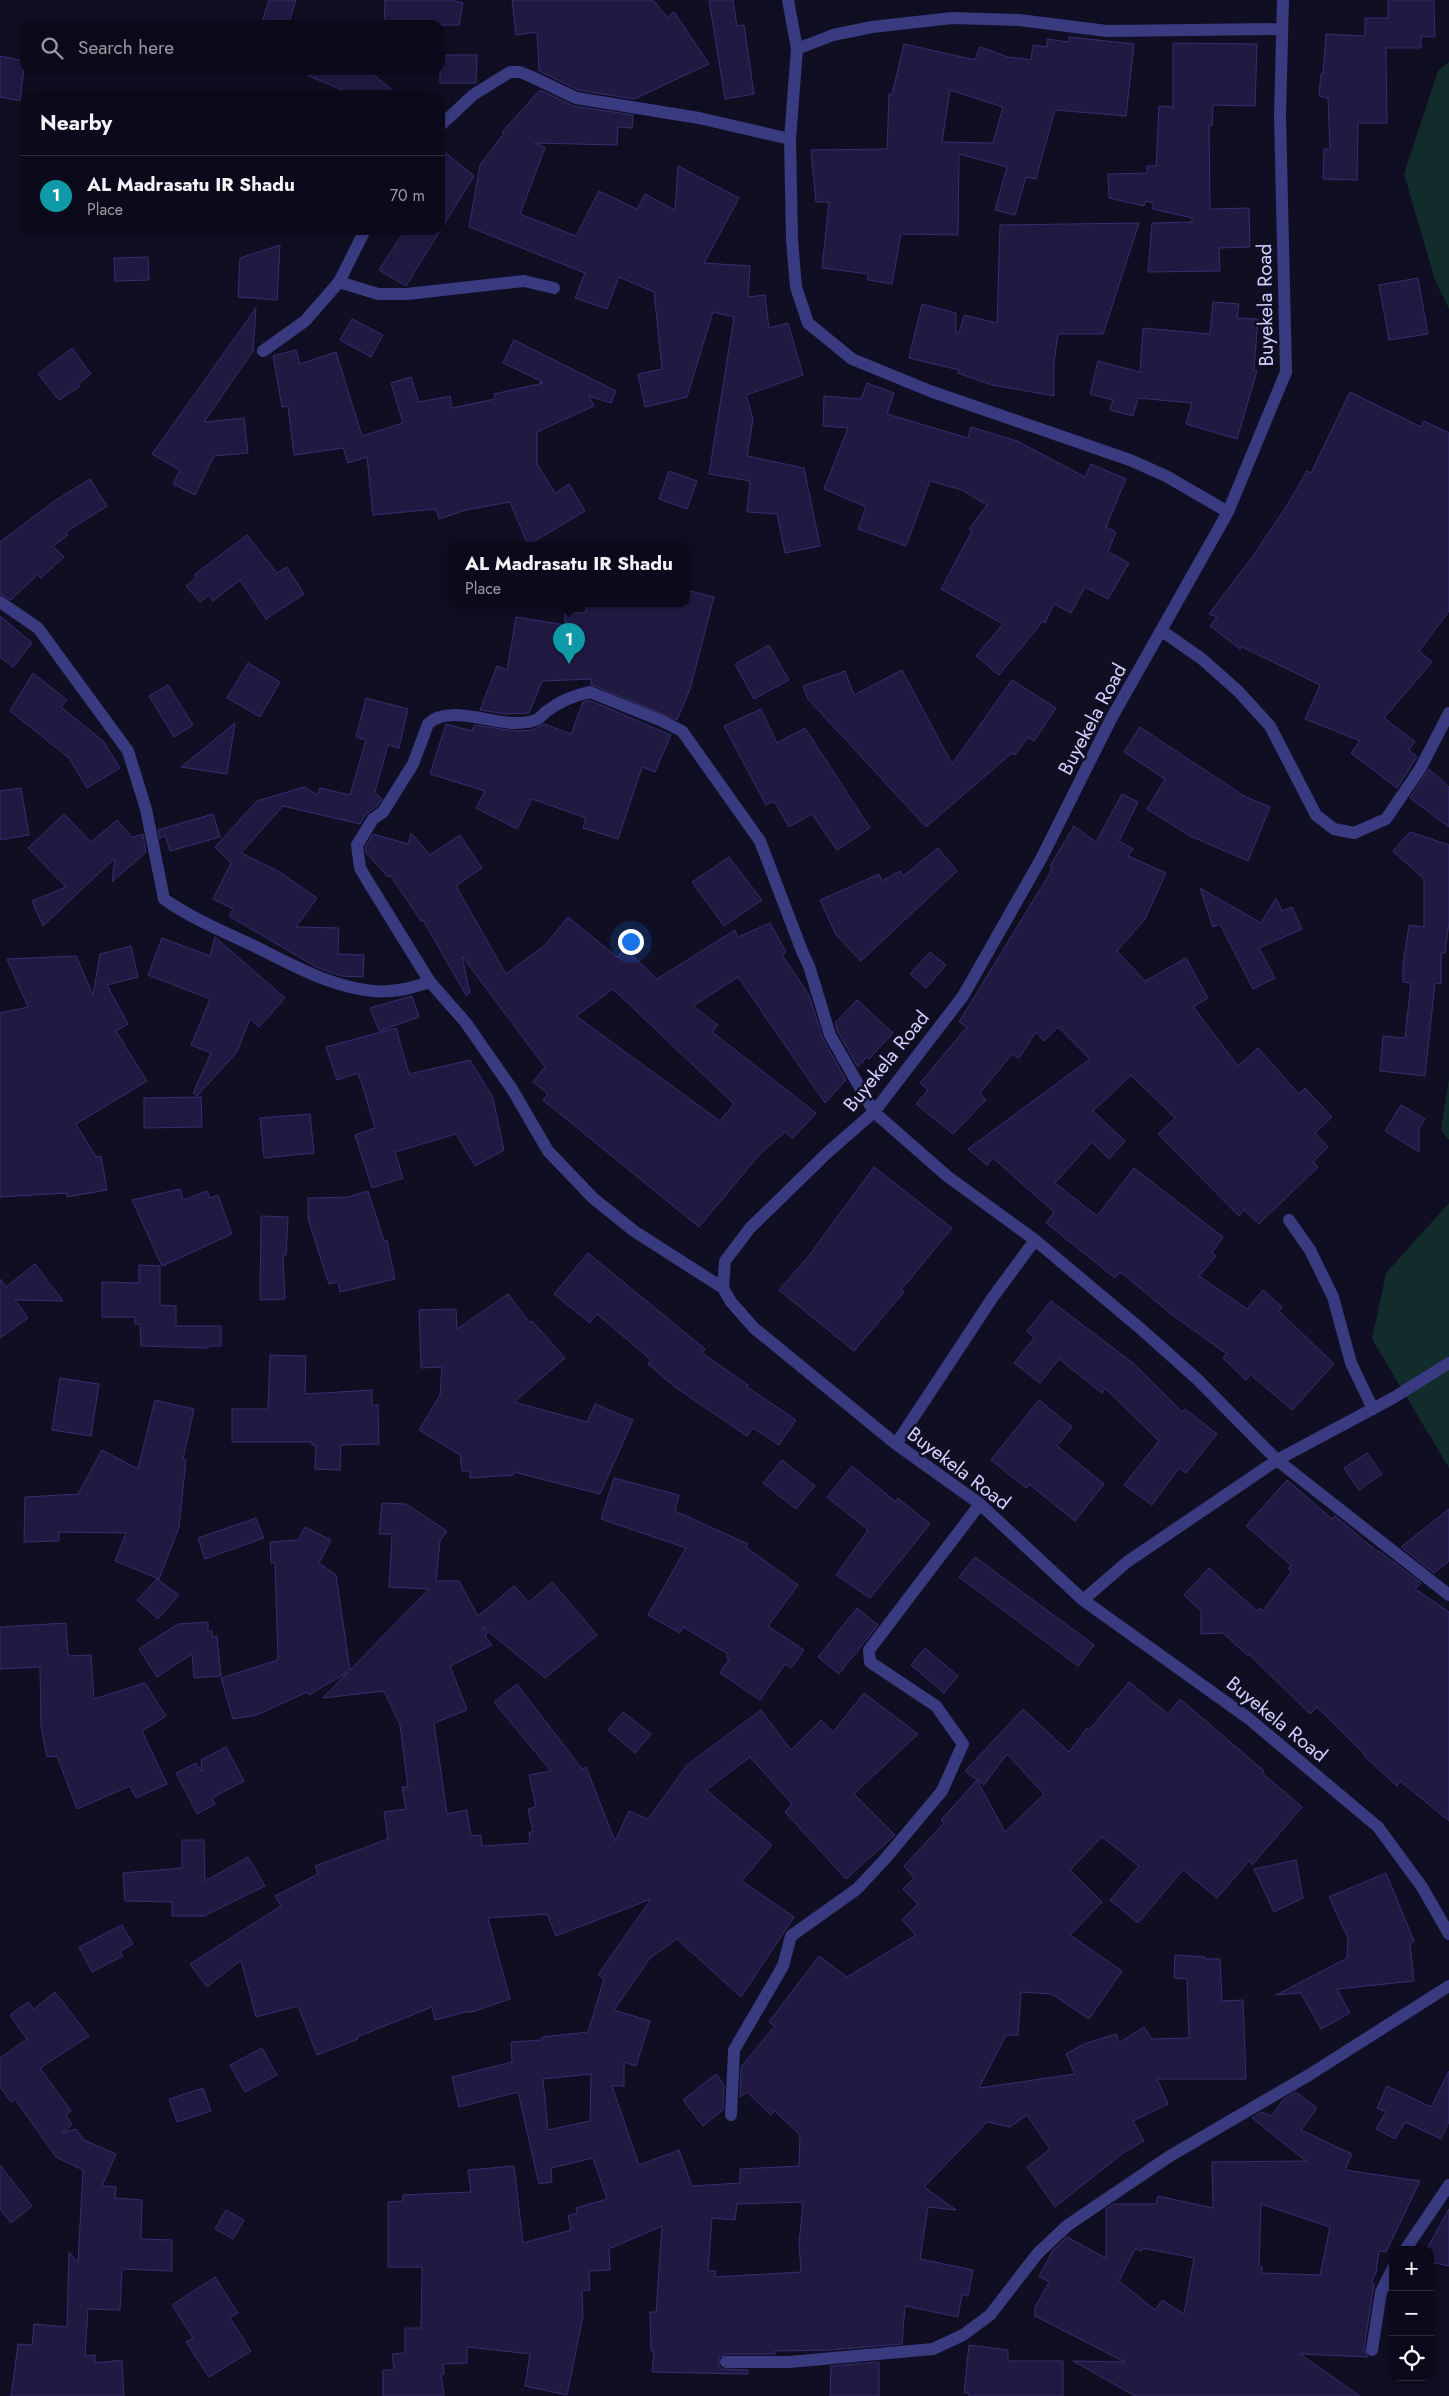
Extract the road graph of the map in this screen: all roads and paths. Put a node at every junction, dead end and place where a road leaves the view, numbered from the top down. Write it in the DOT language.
graph roads {
  1 [pos="788,0"];
  2 [pos="1283,0"];
  3 [pos="1282,28"];
  4 [pos="797,50"];
  5 [pos="445,121"];
  6 [pos="790,139"];
  7 [pos="362,235"];
  8 [pos="339,282"];
  9 [pos="554,288"];
  10 [pos="263,351"];
  11 [pos="1228,512"];
  12 [pos="0,602"];
  13 [pos="1162,631"];
  14 [pos="1449,713"];
  15 [pos="430,982"];
  16 [pos="874,1112"];
  17 [pos="1289,1220"];
  18 [pos="1035,1240"];
  19 [pos="723,1288"];
  20 [pos="1449,1363"];
  21 [pos="1373,1409"];
  22 [pos="896,1444"];
  23 [pos="1277,1460"];
  24 [pos="980,1504"];
  25 [pos="1449,1595"];
  26 [pos="1083,1600"];
  27 [pos="1449,1934"];
  28 [pos="1449,1986"];
  29 [pos="731,2115"];
  30 [pos="1449,2185"];
  31 [pos="1408,2246"];
  32 [pos="1389,2277"];
  33 [pos="1372,2350"];
  34 [pos="726,2362"];
  1 -- 4 [label="street"];
  2 -- 3 [label="street, Buyekela Road"];
  3 -- 4 [label="street"];
  3 -- 11 [label="street, Buyekela Road"];
  4 -- 6 [label="street"];
  5 -- 6 [label="street"];
  6 -- 11 [label="street"];
  7 -- 8 [label="street"];
  8 -- 9 [label="street"];
  8 -- 10 [label="street"];
  11 -- 13 [label="street, Buyekela Road"];
  12 -- 15 [label="street"];
  13 -- 14 [label="street"];
  13 -- 16 [label="street, Buyekela Road"];
  15 -- 16 [label="street"];
  15 -- 19 [label="street"];
  16 -- 18 [label="street"];
  16 -- 19 [label="street, Buyekela Road"];
  17 -- 21 [label="street"];
  18 -- 22 [label="street"];
  18 -- 23 [label="street"];
  19 -- 22 [label="street, Buyekela Road"];
  20 -- 21 [label="street"];
  21 -- 23 [label="street"];
  22 -- 24 [label="street, Buyekela Road"];
  23 -- 25 [label="street"];
  23 -- 26 [label="street"];
  24 -- 26 [label="street, Buyekela Road"];
  24 -- 29 [label="street"];
  26 -- 27 [label="street, Buyekela Road"];
  28 -- 34 [label="street"];
  30 -- 31 [label="street"];
  32 -- 33 [label="street"];
}
